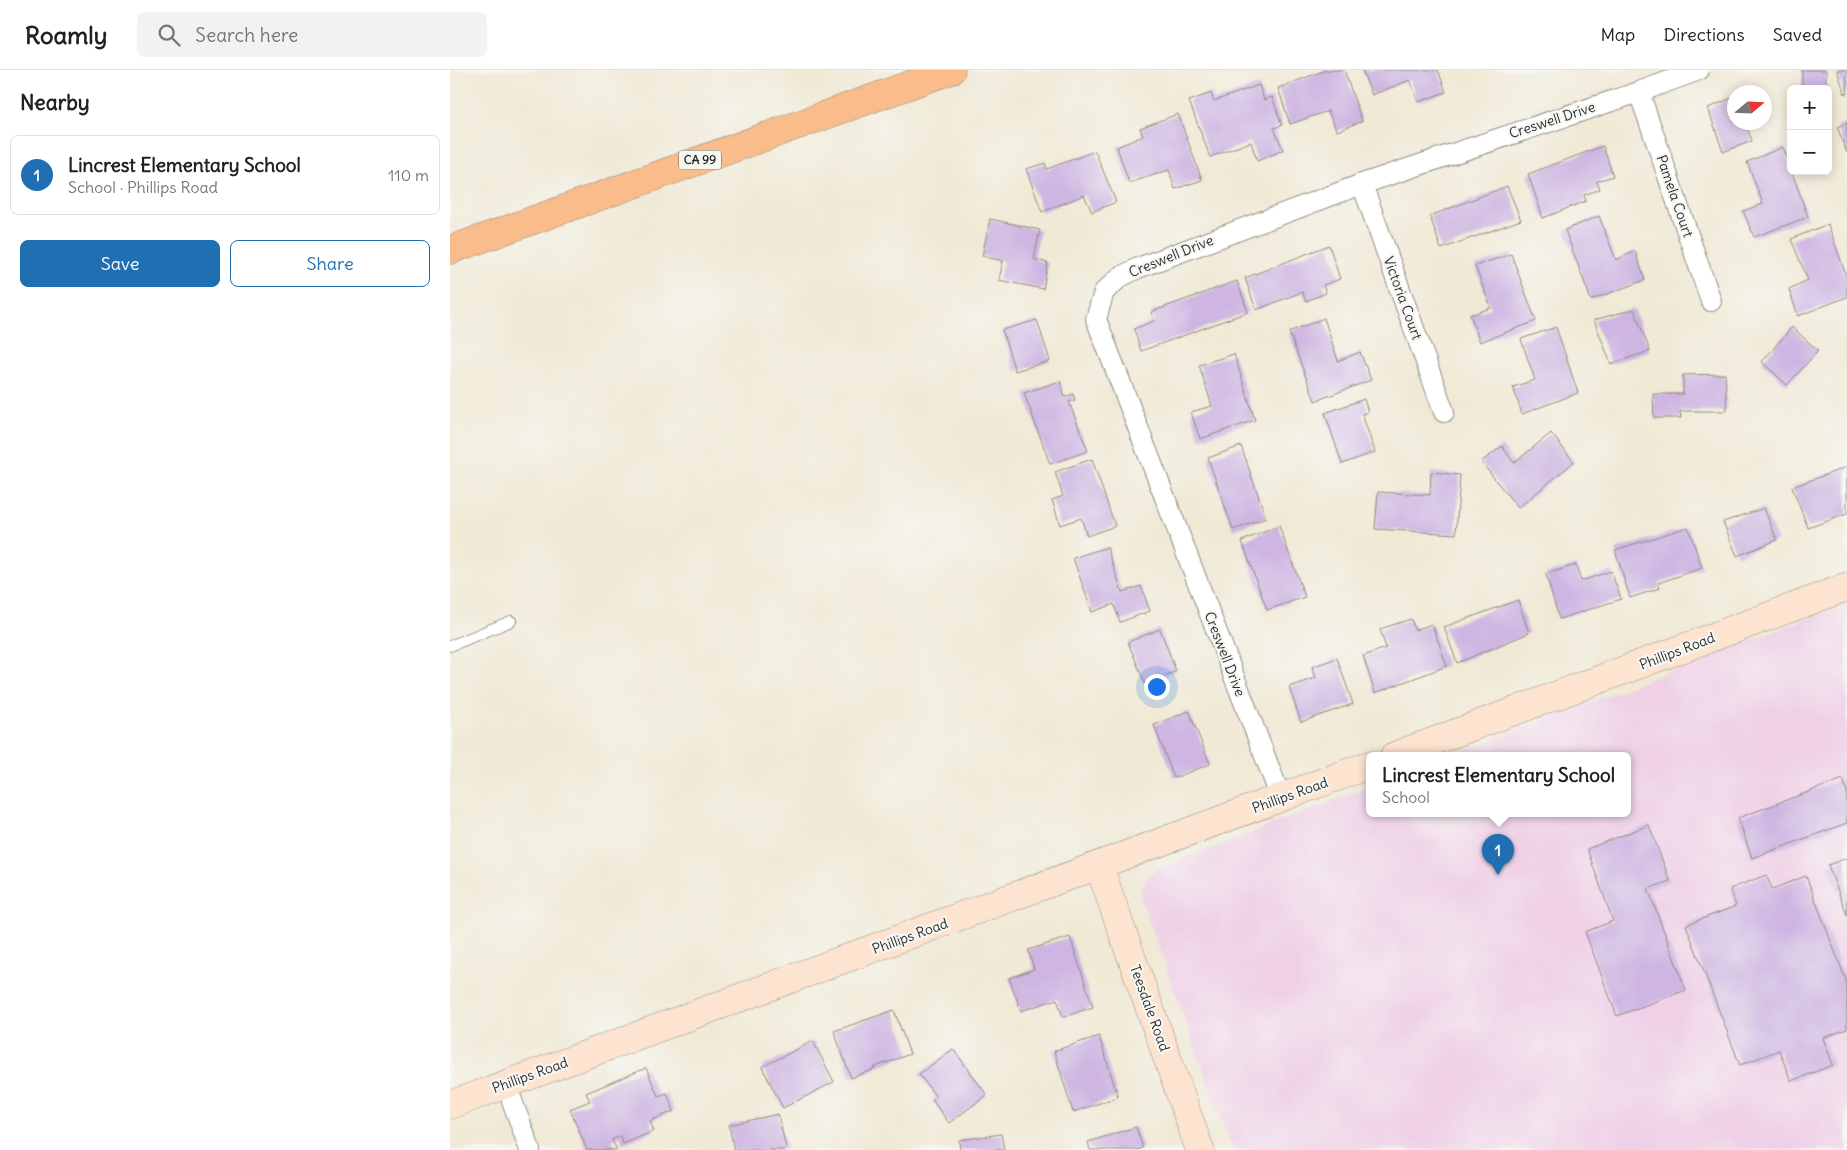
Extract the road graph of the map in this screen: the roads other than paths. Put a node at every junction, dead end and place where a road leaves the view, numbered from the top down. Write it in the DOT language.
graph roads {
  1 [pos="951,70"];
  2 [pos="1698,70"];
  3 [pos="1639,92"];
  4 [pos="1362,184"];
  5 [pos="450,250"];
  6 [pos="1711,301"];
  7 [pos="1444,412"];
  8 [pos="1847,587"];
  9 [pos="511,621"];
  10 [pos="450,646"];
  11 [pos="1405,752"];
  12 [pos="1366,766"];
  13 [pos="1281,798"];
  14 [pos="1099,866"];
  15 [pos="506,1084"];
  16 [pos="450,1104"];
  17 [pos="530,1150"];
  18 [pos="1200,1150"];
  1 -- 5 [label="highway, CA 99"];
  2 -- 3 [label="street, Creswell Drive"];
  3 -- 4 [label="street, Creswell Drive"];
  3 -- 6 [label="street, Pamela Court"];
  4 -- 7 [label="street, Victoria Court"];
  4 -- 13 [label="street, Creswell Drive"];
  8 -- 11 [label="street, Phillips Road"];
  9 -- 10 [label="lane"];
  12 -- 13 [label="street, Phillips Road"];
  13 -- 14 [label="street, Phillips Road"];
  14 -- 15 [label="street, Phillips Road"];
  14 -- 18 [label="street, Teesdale Road"];
  15 -- 16 [label="street, Phillips Road"];
  15 -- 17 [label="street"];
}
